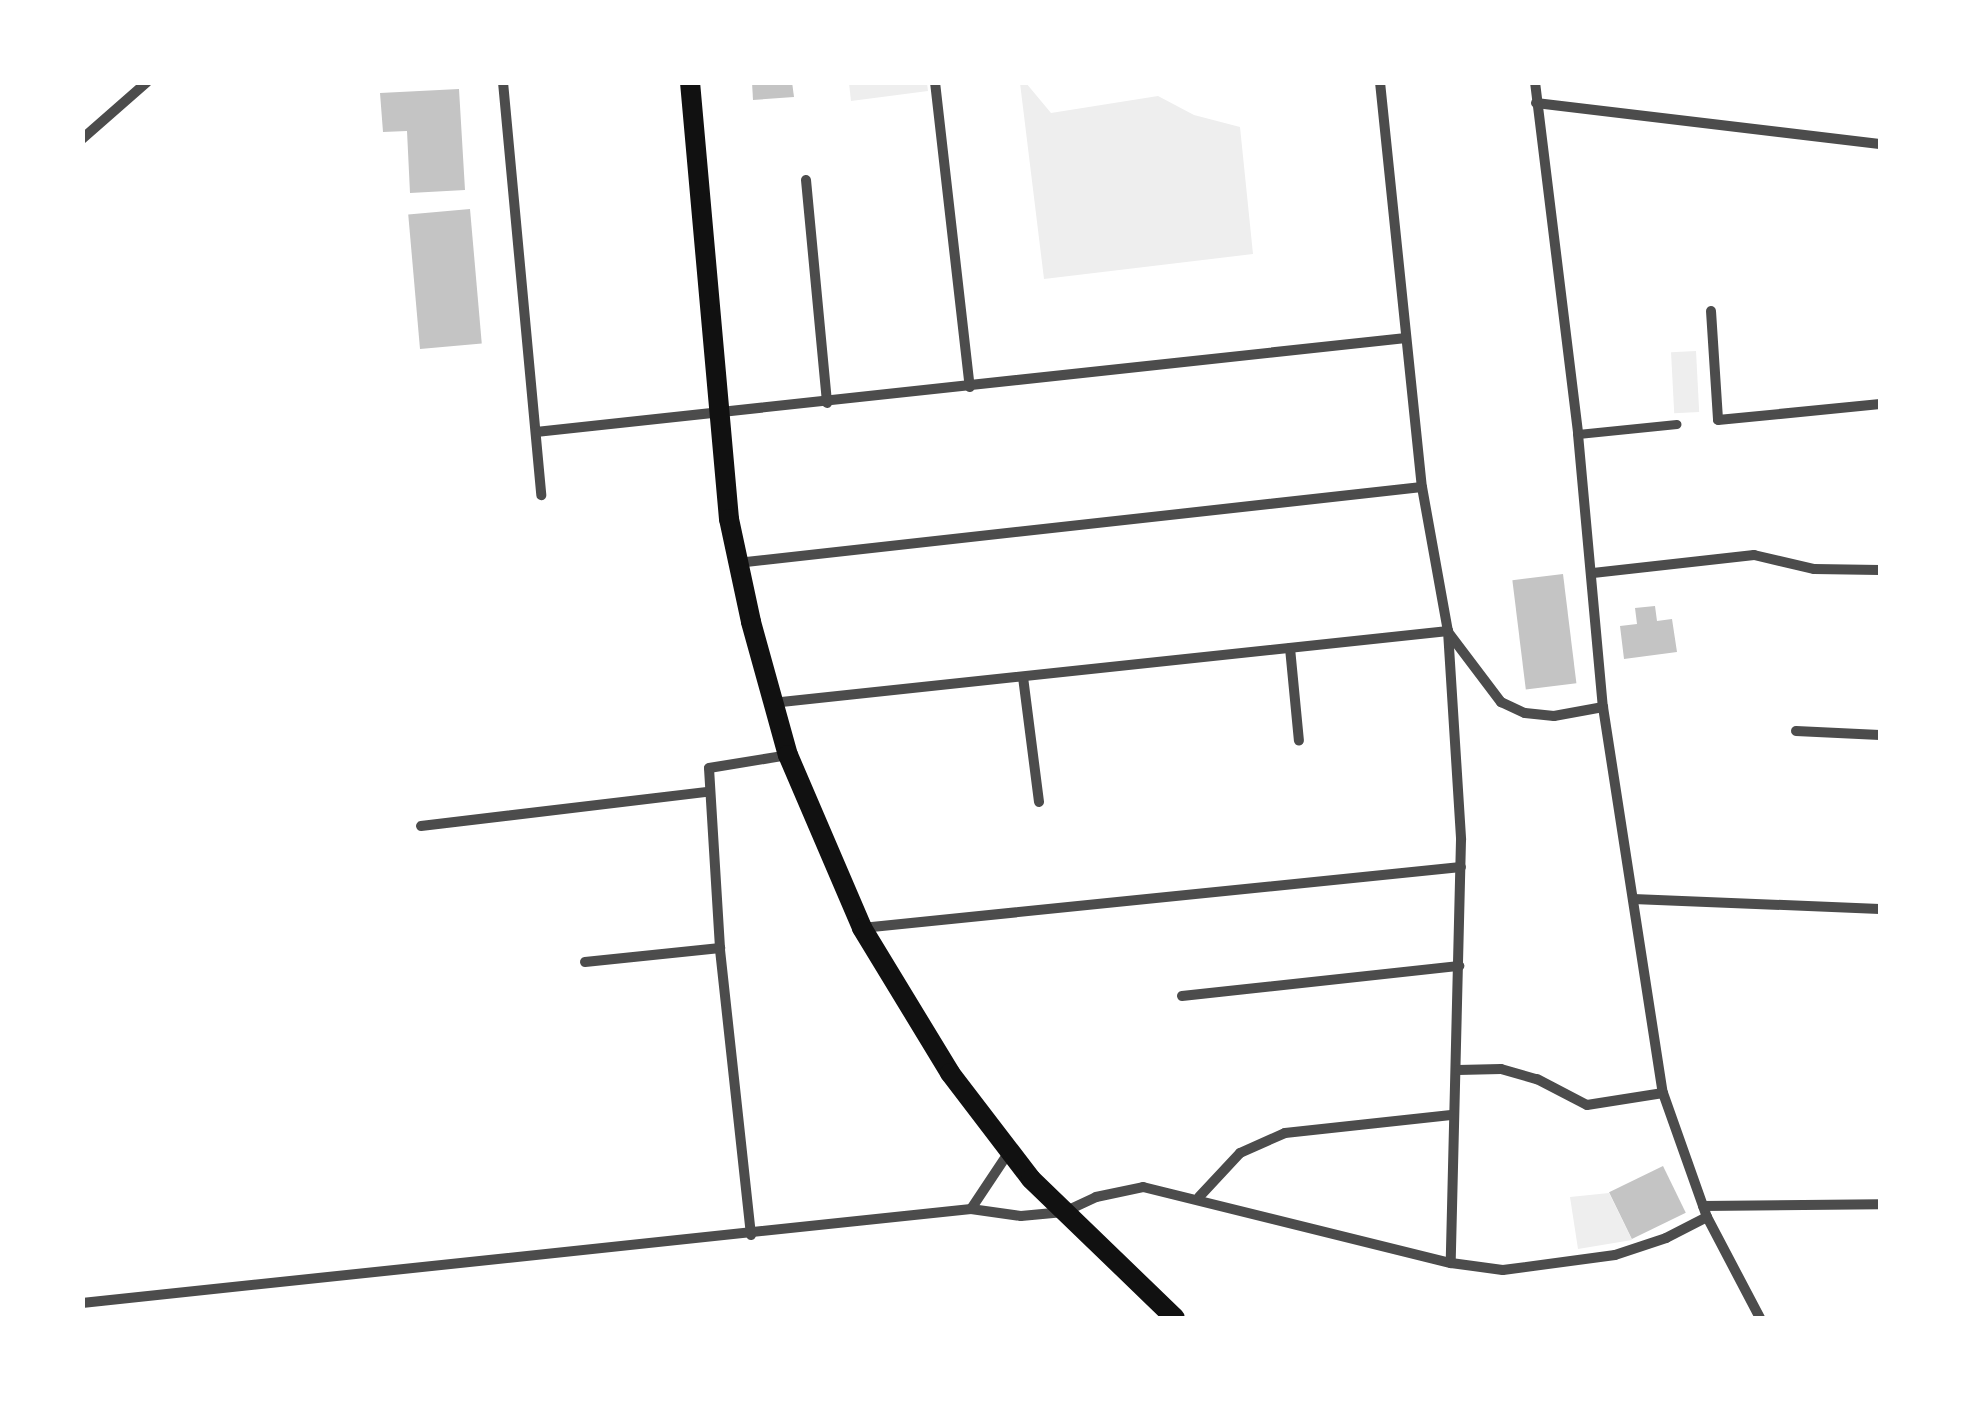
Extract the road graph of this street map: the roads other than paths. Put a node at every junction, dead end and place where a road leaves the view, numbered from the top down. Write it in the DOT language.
graph roads {
  1 [pos="147,82"];
  2 [pos="503,82"];
  3 [pos="690,82"];
  4 [pos="936,82"];
  5 [pos="1380,82"];
  6 [pos="1534,82"];
  7 [pos="1536,103"];
  8 [pos="82,139"];
  9 [pos="1880,144"];
  10 [pos="806,180"];
  11 [pos="1712,311"];
  12 [pos="1406,338"];
  13 [pos="970,387"];
  14 [pos="828,403"];
  15 [pos="1880,404"];
  16 [pos="718,415"];
  17 [pos="1676,424"];
  18 [pos="536,432"];
  19 [pos="1578,434"];
  20 [pos="1422,487"];
  21 [pos="542,495"];
  22 [pos="737,563"];
  23 [pos="1880,570"];
  24 [pos="1593,573"];
  25 [pos="1448,631"];
  26 [pos="1290,648"];
  27 [pos="1023,677"];
  28 [pos="771,704"];
  29 [pos="1604,707"];
  30 [pos="1796,731"];
  31 [pos="1880,736"];
  32 [pos="1299,741"];
  33 [pos="788,755"];
  34 [pos="707,792"];
  35 [pos="1039,802"];
  36 [pos="420,826"];
  37 [pos="1461,867"];
  38 [pos="1633,900"];
  39 [pos="1880,910"];
  40 [pos="862,928"];
  41 [pos="720,948"];
  42 [pos="585,962"];
  43 [pos="1460,966"];
  44 [pos="1182,996"];
  45 [pos="1458,1070"];
  46 [pos="1663,1093"];
  47 [pos="1452,1115"];
  48 [pos="1009,1152"];
  49 [pos="1198,1197"];
  50 [pos="1880,1204"];
  51 [pos="971,1209"];
  52 [pos="1064,1212"];
  53 [pos="1705,1212"];
  54 [pos="750,1234"];
  55 [pos="1451,1263"];
  56 [pos="82,1304"];
  57 [pos="1175,1318"];
  58 [pos="1760,1318"];
  1 -- 8 [label="street"];
  2 -- 18 [label="street"];
  3 -- 16 [label="main road"];
  4 -- 13 [label="street"];
  5 -- 12 [label="street"];
  6 -- 7 [label="street"];
  7 -- 9 [label="street"];
  7 -- 19 [label="street"];
  10 -- 14 [label="street"];
  11 -- 15 [label="street"];
  12 -- 13 [label="street"];
  12 -- 20 [label="street"];
  13 -- 14 [label="street"];
  14 -- 16 [label="street"];
  16 -- 18 [label="street"];
  16 -- 22 [label="main road"];
  17 -- 19 [label="street"];
  18 -- 21 [label="street"];
  19 -- 24 [label="street"];
  20 -- 22 [label="street"];
  20 -- 25 [label="street"];
  22 -- 28 [label="main road"];
  23 -- 24 [label="street"];
  24 -- 29 [label="street"];
  25 -- 26 [label="street"];
  25 -- 29 [label="street"];
  25 -- 37 [label="street"];
  26 -- 27 [label="street"];
  26 -- 32 [label="street"];
  27 -- 28 [label="street"];
  27 -- 35 [label="street"];
  28 -- 33 [label="main road"];
  29 -- 38 [label="street"];
  30 -- 31 [label="street"];
  33 -- 34 [label="street"];
  33 -- 40 [label="main road"];
  34 -- 36 [label="street"];
  34 -- 41 [label="street"];
  37 -- 40 [label="street"];
  37 -- 43 [label="street"];
  38 -- 39 [label="street"];
  38 -- 46 [label="street"];
  40 -- 48 [label="main road"];
  41 -- 42 [label="street"];
  41 -- 54 [label="street"];
  43 -- 44 [label="street"];
  43 -- 45 [label="street"];
  45 -- 46 [label="street"];
  45 -- 47 [label="street"];
  46 -- 53 [label="street"];
  47 -- 49 [label="street"];
  47 -- 55 [label="street"];
  48 -- 51 [label="street"];
  48 -- 52 [label="main road"];
  49 -- 52 [label="street"];
  49 -- 55 [label="street"];
  50 -- 53 [label="street"];
  51 -- 52 [label="street"];
  51 -- 54 [label="street"];
  52 -- 57 [label="main road"];
  53 -- 55 [label="street"];
  53 -- 58 [label="street"];
  54 -- 56 [label="street"];
}
